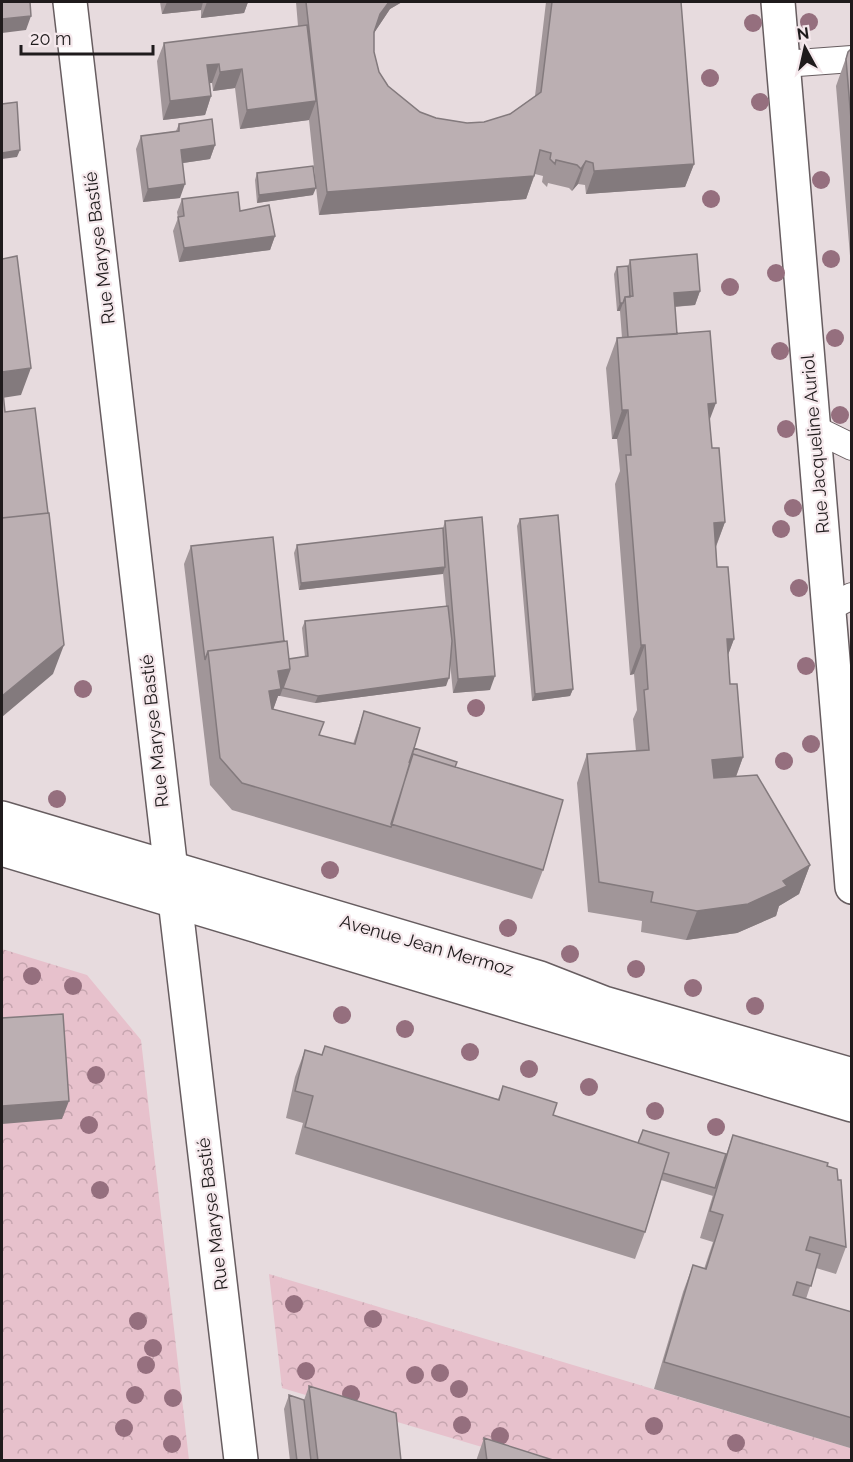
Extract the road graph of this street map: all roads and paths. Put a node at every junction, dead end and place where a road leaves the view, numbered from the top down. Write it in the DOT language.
graph roads {
  1 [pos="70,2"];
  2 [pos="778,2"];
  3 [pos="852,59"];
  4 [pos="784,64"];
  5 [pos="813,428"];
  6 [pos="852,447"];
  7 [pos="840,602"];
  8 [pos="2,818"];
  9 [pos="2,849"];
  10 [pos="170,868"];
  11 [pos="852,887"];
  12 [pos="175,900"];
  13 [pos="852,1075"];
  14 [pos="852,1105"];
  15 [pos="241,1461"];
  1 -- 10 [label="street, Rue Maryse Bastié"];
  2 -- 4 [label="street, Rue Jacqueline Auriol"];
  3 -- 4 [label="lane"];
  4 -- 5 [label="street, Rue Jacqueline Auriol"];
  5 -- 6 [label="lane"];
  5 -- 7 [label="street, Rue Jacqueline Auriol"];
  7 -- 11 [label="street, Rue Jacqueline Auriol"];
  8 -- 10 [label="street, Avenue Jean Mermoz"];
  9 -- 12 [label="street, Avenue Jean Mermoz"];
  10 -- 12 [label="street, Rue Maryse Bastié"];
  10 -- 13 [label="street, Avenue Jean Mermoz"];
  12 -- 14 [label="street, Avenue Jean Mermoz"];
  12 -- 15 [label="street, Rue Maryse Bastié"];
}
